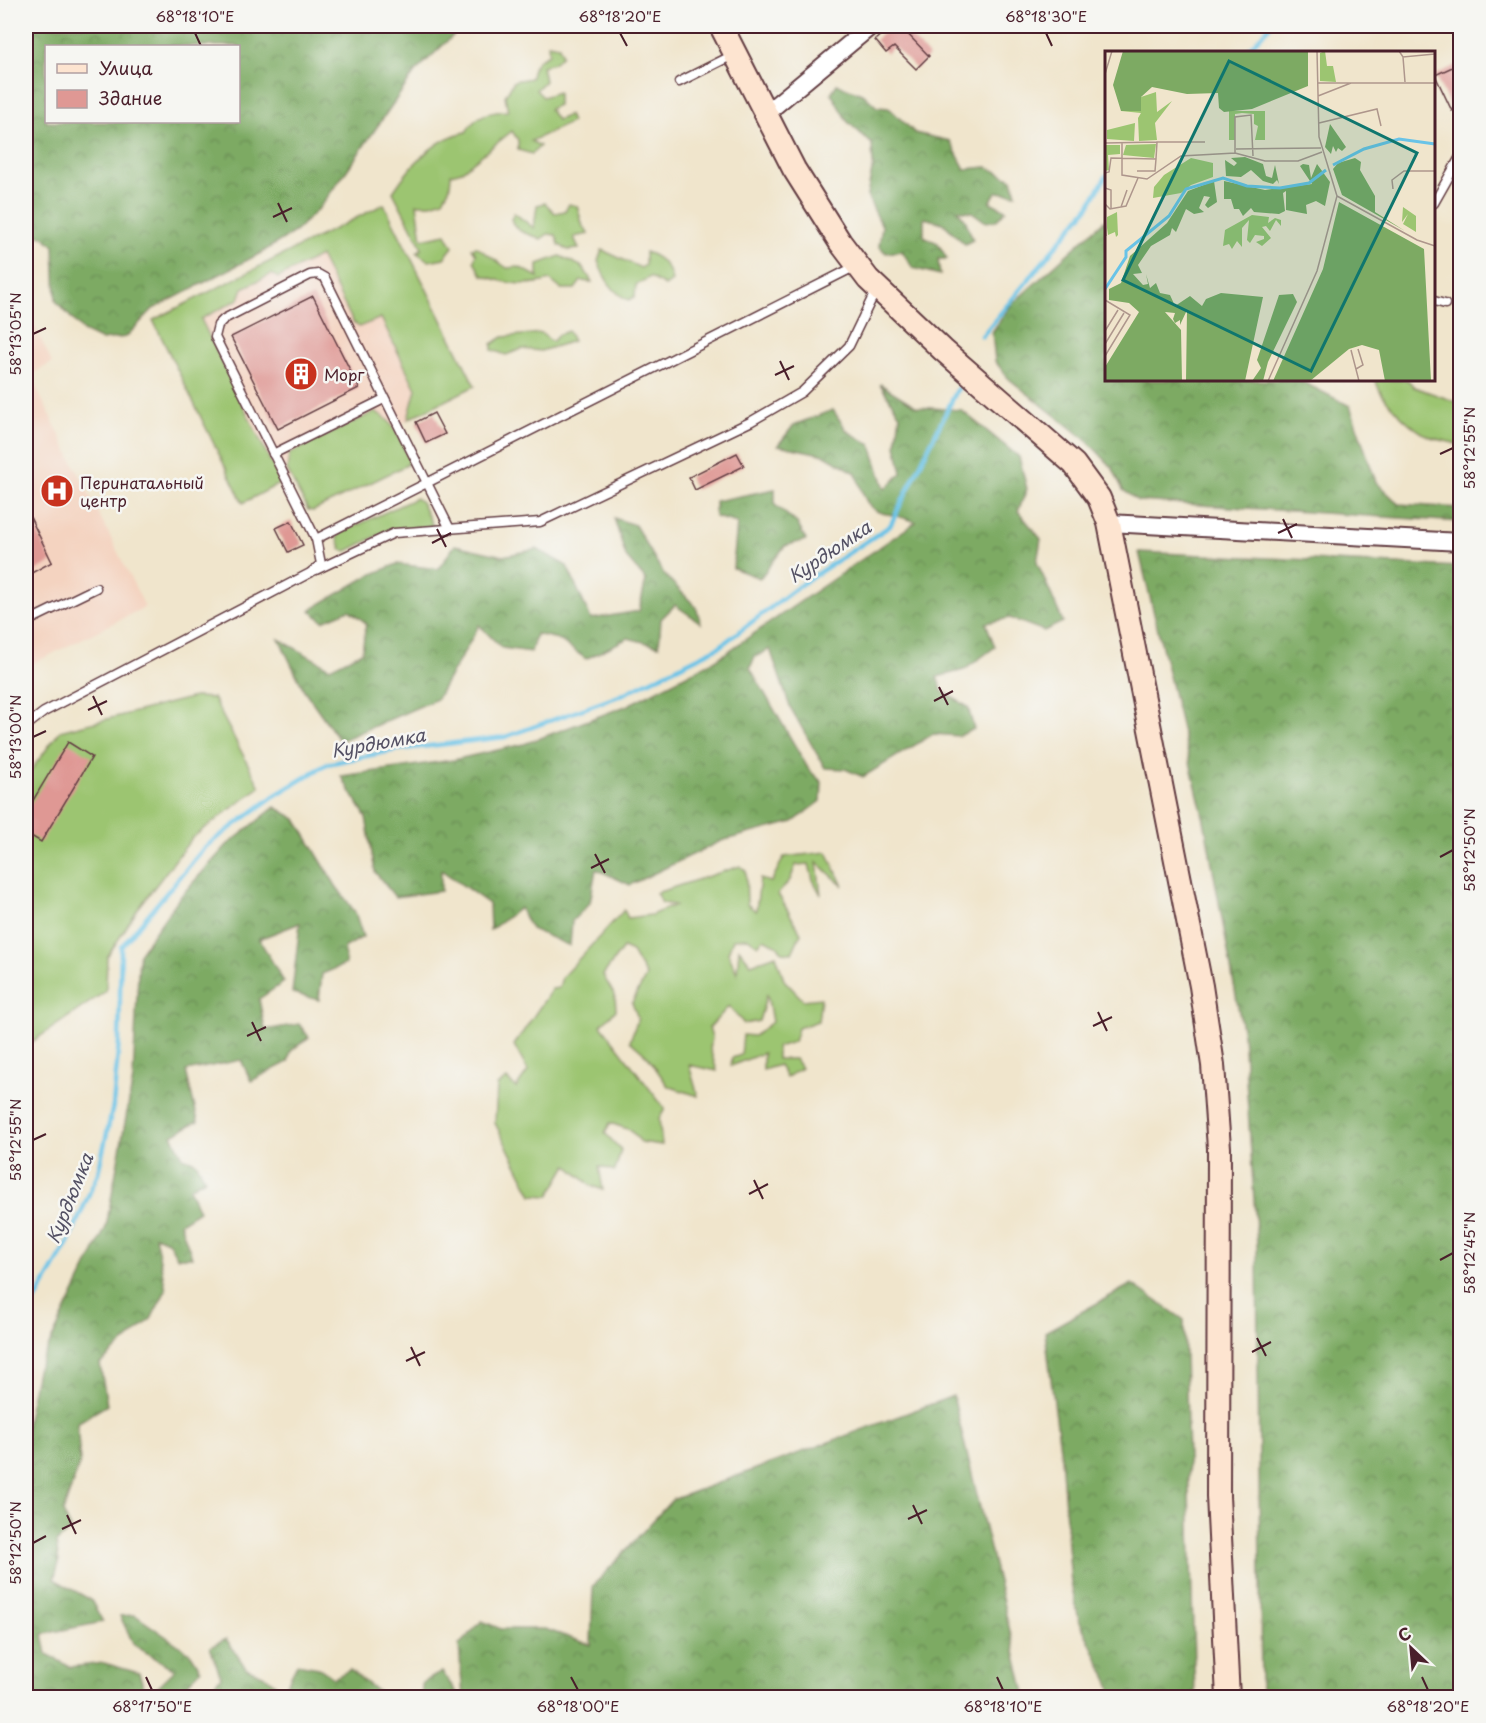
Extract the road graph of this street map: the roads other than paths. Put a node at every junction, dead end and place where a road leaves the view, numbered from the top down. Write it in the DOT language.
graph roads {
  1 [pos="721,26"];
  2 [pos="870,26"];
  3 [pos="735,54"];
  4 [pos="679,82"];
  5 [pos="765,114"];
  6 [pos="1461,157"];
  7 [pos="1435,201"];
  8 [pos="858,265"];
  9 [pos="877,289"];
  10 [pos="1435,301"];
  11 [pos="1445,304"];
  12 [pos="384,399"];
  13 [pos="273,454"];
  14 [pos="425,483"];
  15 [pos="1109,523"];
  16 [pos="450,529"];
  17 [pos="316,539"];
  18 [pos="1461,542"];
  19 [pos="316,570"];
  20 [pos="96,588"];
  21 [pos="26,622"];
  22 [pos="26,726"];
  23 [pos="1228,1698"];
  1 -- 3 [label="main road"];
  2 -- 5 [label="street"];
  3 -- 4 [label="lane"];
  3 -- 5 [label="main road"];
  5 -- 8 [label="main road"];
  6 -- 7 [label="lane"];
  8 -- 9 [label="main road"];
  8 -- 14 [label="lane"];
  9 -- 15 [label="main road"];
  9 -- 16 [label="lane"];
  10 -- 11 [label="lane"];
  12 -- 13 [label="lane"];
  12 -- 13 [label="lane"];
  12 -- 14 [label="lane"];
  13 -- 17 [label="lane"];
  14 -- 16 [label="lane"];
  14 -- 17 [label="lane"];
  15 -- 18 [label="street"];
  15 -- 23 [label="main road"];
  16 -- 19 [label="lane"];
  17 -- 19 [label="lane"];
  19 -- 22 [label="lane"];
  20 -- 21 [label="lane"];
}
